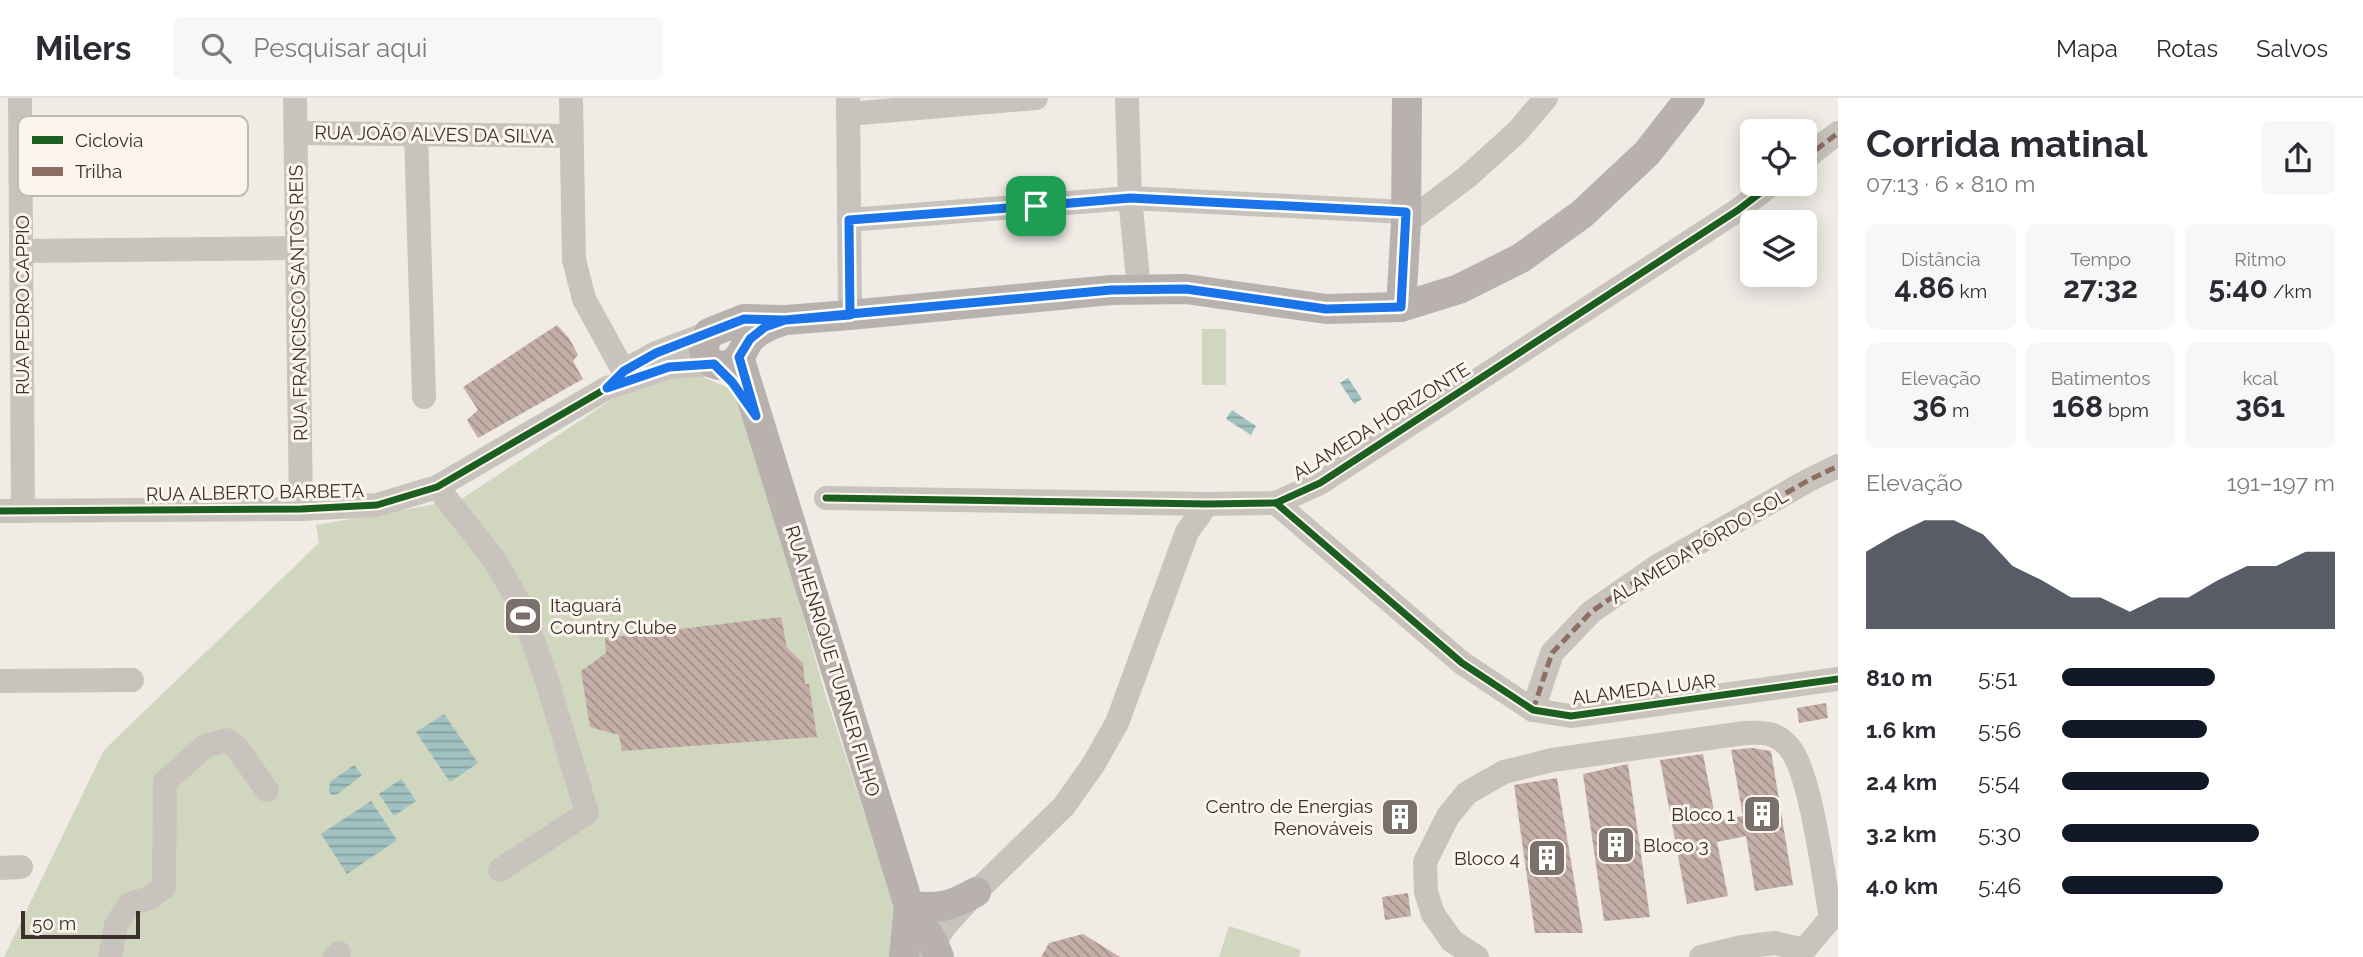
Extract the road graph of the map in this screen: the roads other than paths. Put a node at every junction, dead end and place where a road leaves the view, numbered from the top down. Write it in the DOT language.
graph roads {
  1 [pos="20,98"];
  2 [pos="295,98"];
  3 [pos="571,98"];
  4 [pos="1036,98"];
  5 [pos="1127,98"];
  6 [pos="1407,98"];
  7 [pos="1546,98"];
  8 [pos="1690,98"];
  9 [pos="848,106"];
  10 [pos="20,116"];
  11 [pos="296,133"];
  12 [pos="1838,133"];
  13 [pos="416,134"];
  14 [pos="572,136"];
  15 [pos="1817,149"];
  16 [pos="21,196"];
  17 [pos="1756,196"];
  18 [pos="1130,198"];
  19 [pos="1406,217"];
  20 [pos="849,220"];
  21 [pos="297,248"];
  22 [pos="22,251"];
  23 [pos="1139,289"];
  24 [pos="1401,307"];
  25 [pos="850,315"];
  26 [pos="785,320"];
  27 [pos="715,331"];
  28 [pos="727,360"];
  29 [pos="620,380"];
  30 [pos="424,397"];
  31 [pos="1838,466"];
  32 [pos="437,487"];
  33 [pos="826,498"];
  34 [pos="1276,503"];
  35 [pos="1207,504"];
  36 [pos="301,509"];
  37 [pos="11,511"];
  38 [pos="1838,679"];
  39 [pos="132,680"];
  40 [pos="0,681"];
  41 [pos="1533,710"];
  42 [pos="267,790"];
  43 [pos="500,870"];
  44 [pos="976,892"];
  45 [pos="909,906"];
  46 [pos="1834,917"];
  47 [pos="936,953"];
  48 [pos="1805,953"];
  49 [pos="110,957"];
  50 [pos="904,957"];
  51 [pos="1477,957"];
  52 [pos="1701,957"];
  1 -- 10 [label="street, RUA PEDRO CAPPIO"];
  2 -- 11 [label="street, RUA FRANCISCO SANTOS REIS"];
  3 -- 14 [label="street"];
  4 -- 9 [label="street"];
  5 -- 18 [label="street"];
  6 -- 19 [label="main road"];
  7 -- 19 [label="street"];
  8 -- 24 [label="main road"];
  9 -- 20 [label="street"];
  11 -- 13 [label="street, RUA JOÃO ALVES DA SILVA"];
  11 -- 21 [label="street, RUA FRANCISCO SANTOS REIS"];
  12 -- 15 [label="street"];
  13 -- 14 [label="street, RUA JOÃO ALVES DA SILVA"];
  13 -- 30 [label="street"];
  14 -- 29 [label="street"];
  16 -- 22 [label="street, RUA PEDRO CAPPIO"];
  17 -- 34 [label="street, ALAMEDA HORIZONTE"];
  18 -- 19 [label="street"];
  18 -- 20 [label="street"];
  18 -- 23 [label="street"];
  19 -- 24 [label="main road"];
  20 -- 25 [label="street"];
  21 -- 22 [label="street"];
  21 -- 36 [label="street, RUA FRANCISCO SANTOS REIS"];
  22 -- 37 [label="street, RUA PEDRO CAPPIO"];
  23 -- 24 [label="main road"];
  23 -- 25 [label="main road"];
  25 -- 26 [label="main road"];
  26 -- 27 [label="main road"];
  26 -- 28 [label="main road"];
  27 -- 28 [label="main road, RUA HENRIQUE TURNER FILHO"];
  27 -- 29 [label="street"];
  28 -- 29 [label="street"];
  28 -- 45 [label="main road, RUA HENRIQUE TURNER FILHO"];
  29 -- 32 [label="street, RUA ALBERTO BARBETA"];
  31 -- 41 [label="street, ALAMEDA PÔRDO SOL"];
  32 -- 36 [label="street, RUA ALBERTO BARBETA"];
  32 -- 43 [label="street"];
  33 -- 35 [label="street, ALAMEDA HORIZONTE"];
  34 -- 35 [label="street, ALAMEDA HORIZONTE"];
  34 -- 41 [label="street, ALAMEDA LUAR"];
  35 -- 44 [label="street"];
  36 -- 37 [label="street, RUA ALBERTO BARBETA"];
  38 -- 41 [label="street, ALAMEDA LUAR"];
  39 -- 40 [label="street"];
  42 -- 49 [label="street"];
  44 -- 45 [label="main road"];
  44 -- 47 [label="street"];
  45 -- 47 [label="main road, RUA HENRIQUE TURNER FILHO"];
  45 -- 50 [label="main road, RUA HENRIQUE TURNER FILHO"];
  46 -- 48 [label="street"];
  46 -- 51 [label="street"];
  48 -- 52 [label="street"];
}
